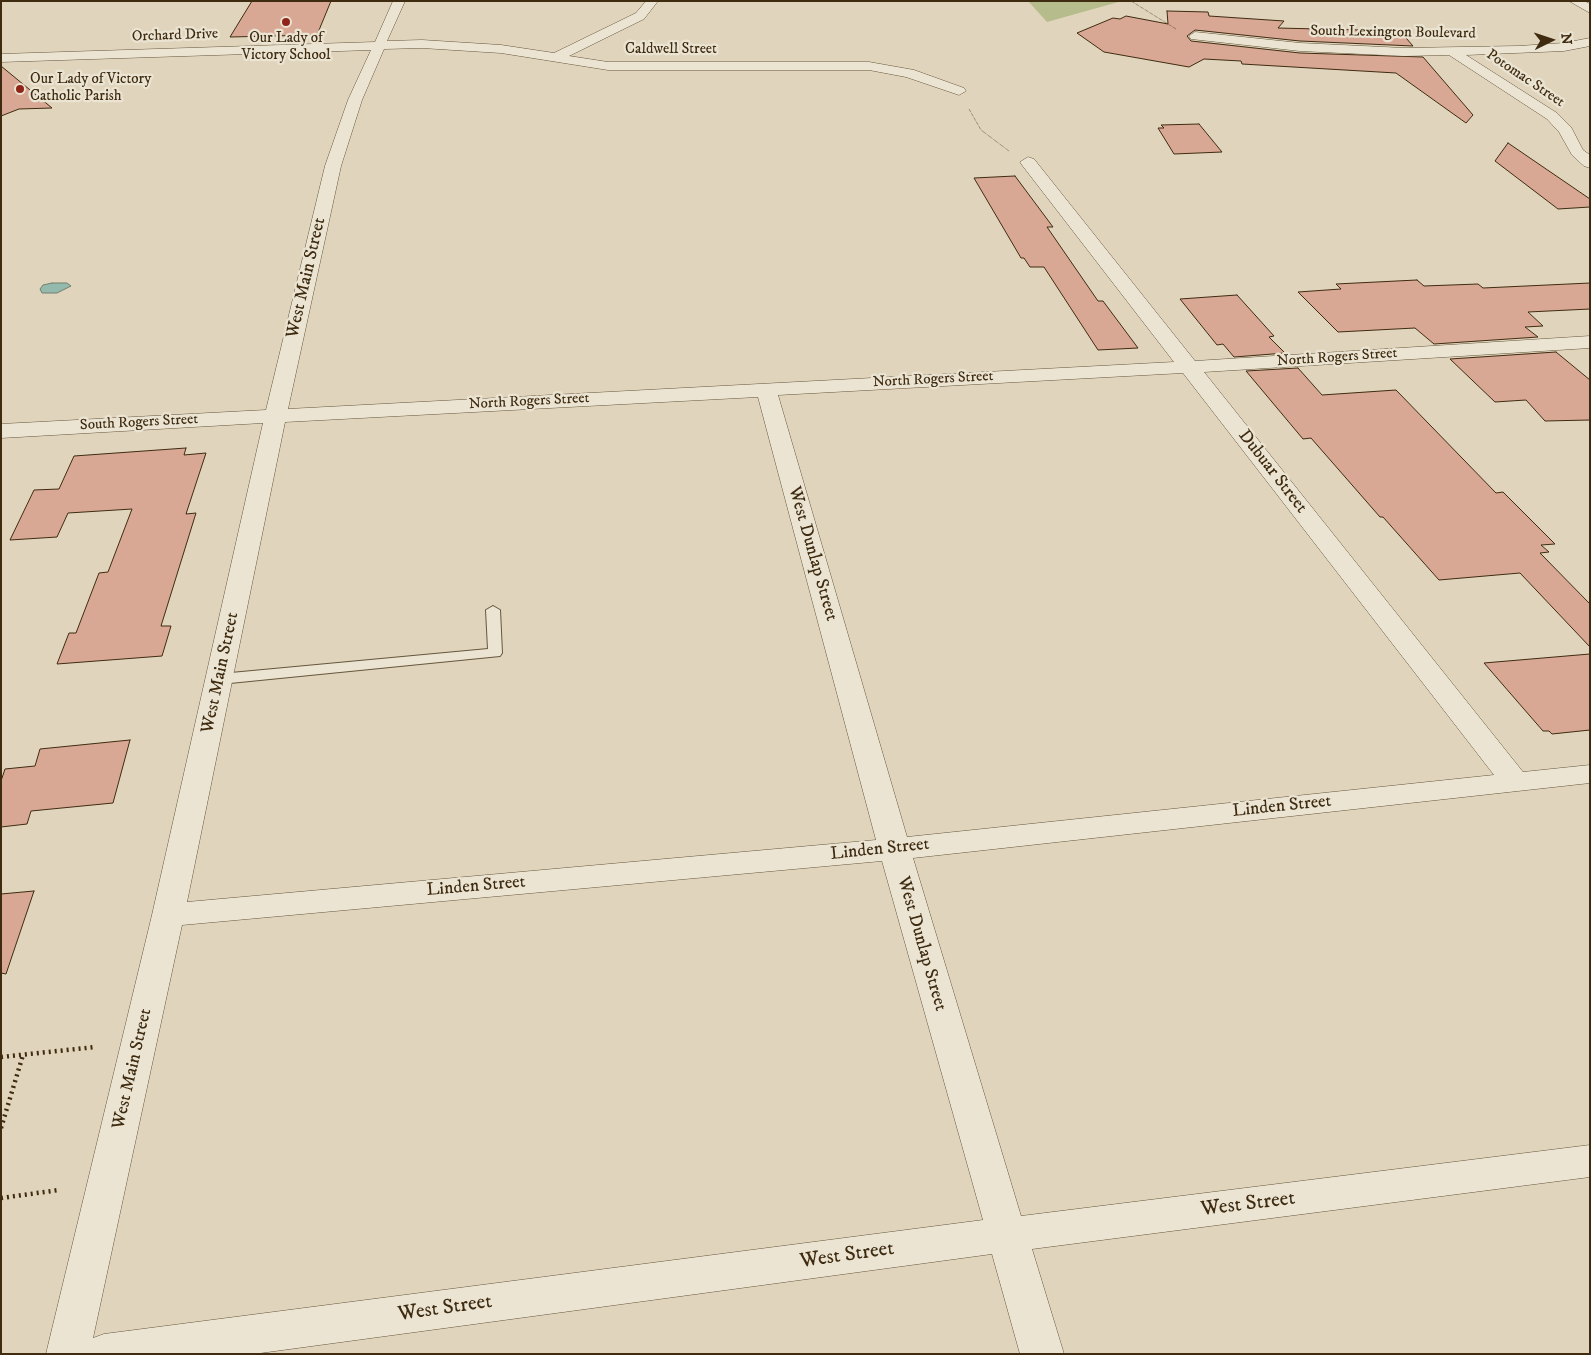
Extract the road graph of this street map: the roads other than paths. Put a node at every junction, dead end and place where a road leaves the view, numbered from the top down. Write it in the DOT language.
graph roads {
  1 [pos="399,1"];
  2 [pos="652,1"];
  3 [pos="1574,1"];
  4 [pos="1590,9"];
  5 [pos="1196,36"];
  6 [pos="1590,42"];
  7 [pos="380,46"];
  8 [pos="1454,52"];
  9 [pos="1,58"];
  10 [pos="555,58"];
  11 [pos="959,92"];
  12 [pos="1028,162"];
  13 [pos="1590,163"];
  14 [pos="1590,342"];
  15 [pos="1190,367"];
  16 [pos="766,389"];
  17 [pos="276,415"];
  18 [pos="1,431"];
  19 [pos="493,610"];
  20 [pos="220,679"];
  21 [pos="1590,774"];
  22 [pos="1516,782"];
  23 [pos="894,849"];
  24 [pos="168,915"];
  25 [pos="1590,1161"];
  26 [pos="1006,1235"];
  27 [pos="68,1354"];
  28 [pos="104,1354"];
  29 [pos="1042,1354"];
  1 -- 7 [label="street, West Main Street"];
  2 -- 10 [label="street"];
  3 -- 4 [label="street"];
  5 -- 8 [label="street, South Lexington Boulevard"];
  6 -- 8 [label="street, South Lexington Boulevard"];
  7 -- 9 [label="street, Orchard Drive"];
  7 -- 10 [label="street, Caldwell Street"];
  7 -- 17 [label="street, West Main Street"];
  8 -- 13 [label="street, Potomac Street"];
  10 -- 11 [label="street, Caldwell Street"];
  12 -- 15 [label="street, Dubuar Street"];
  14 -- 15 [label="street, North Rogers Street"];
  15 -- 16 [label="street, North Rogers Street"];
  15 -- 22 [label="street, Dubuar Street"];
  16 -- 17 [label="street, North Rogers Street"];
  16 -- 23 [label="street, West Dunlap Street"];
  17 -- 18 [label="street, South Rogers Street"];
  17 -- 20 [label="street, West Main Street"];
  19 -- 20 [label="lane"];
  20 -- 24 [label="street, West Main Street"];
  21 -- 22 [label="street, Linden Street"];
  22 -- 23 [label="street, Linden Street"];
  23 -- 24 [label="street, Linden Street"];
  23 -- 26 [label="street, West Dunlap Street"];
  24 -- 27 [label="street, West Main Street"];
  25 -- 26 [label="street, West Street"];
  26 -- 28 [label="street, West Street"];
  26 -- 29 [label="street, West Dunlap Street"];
}
